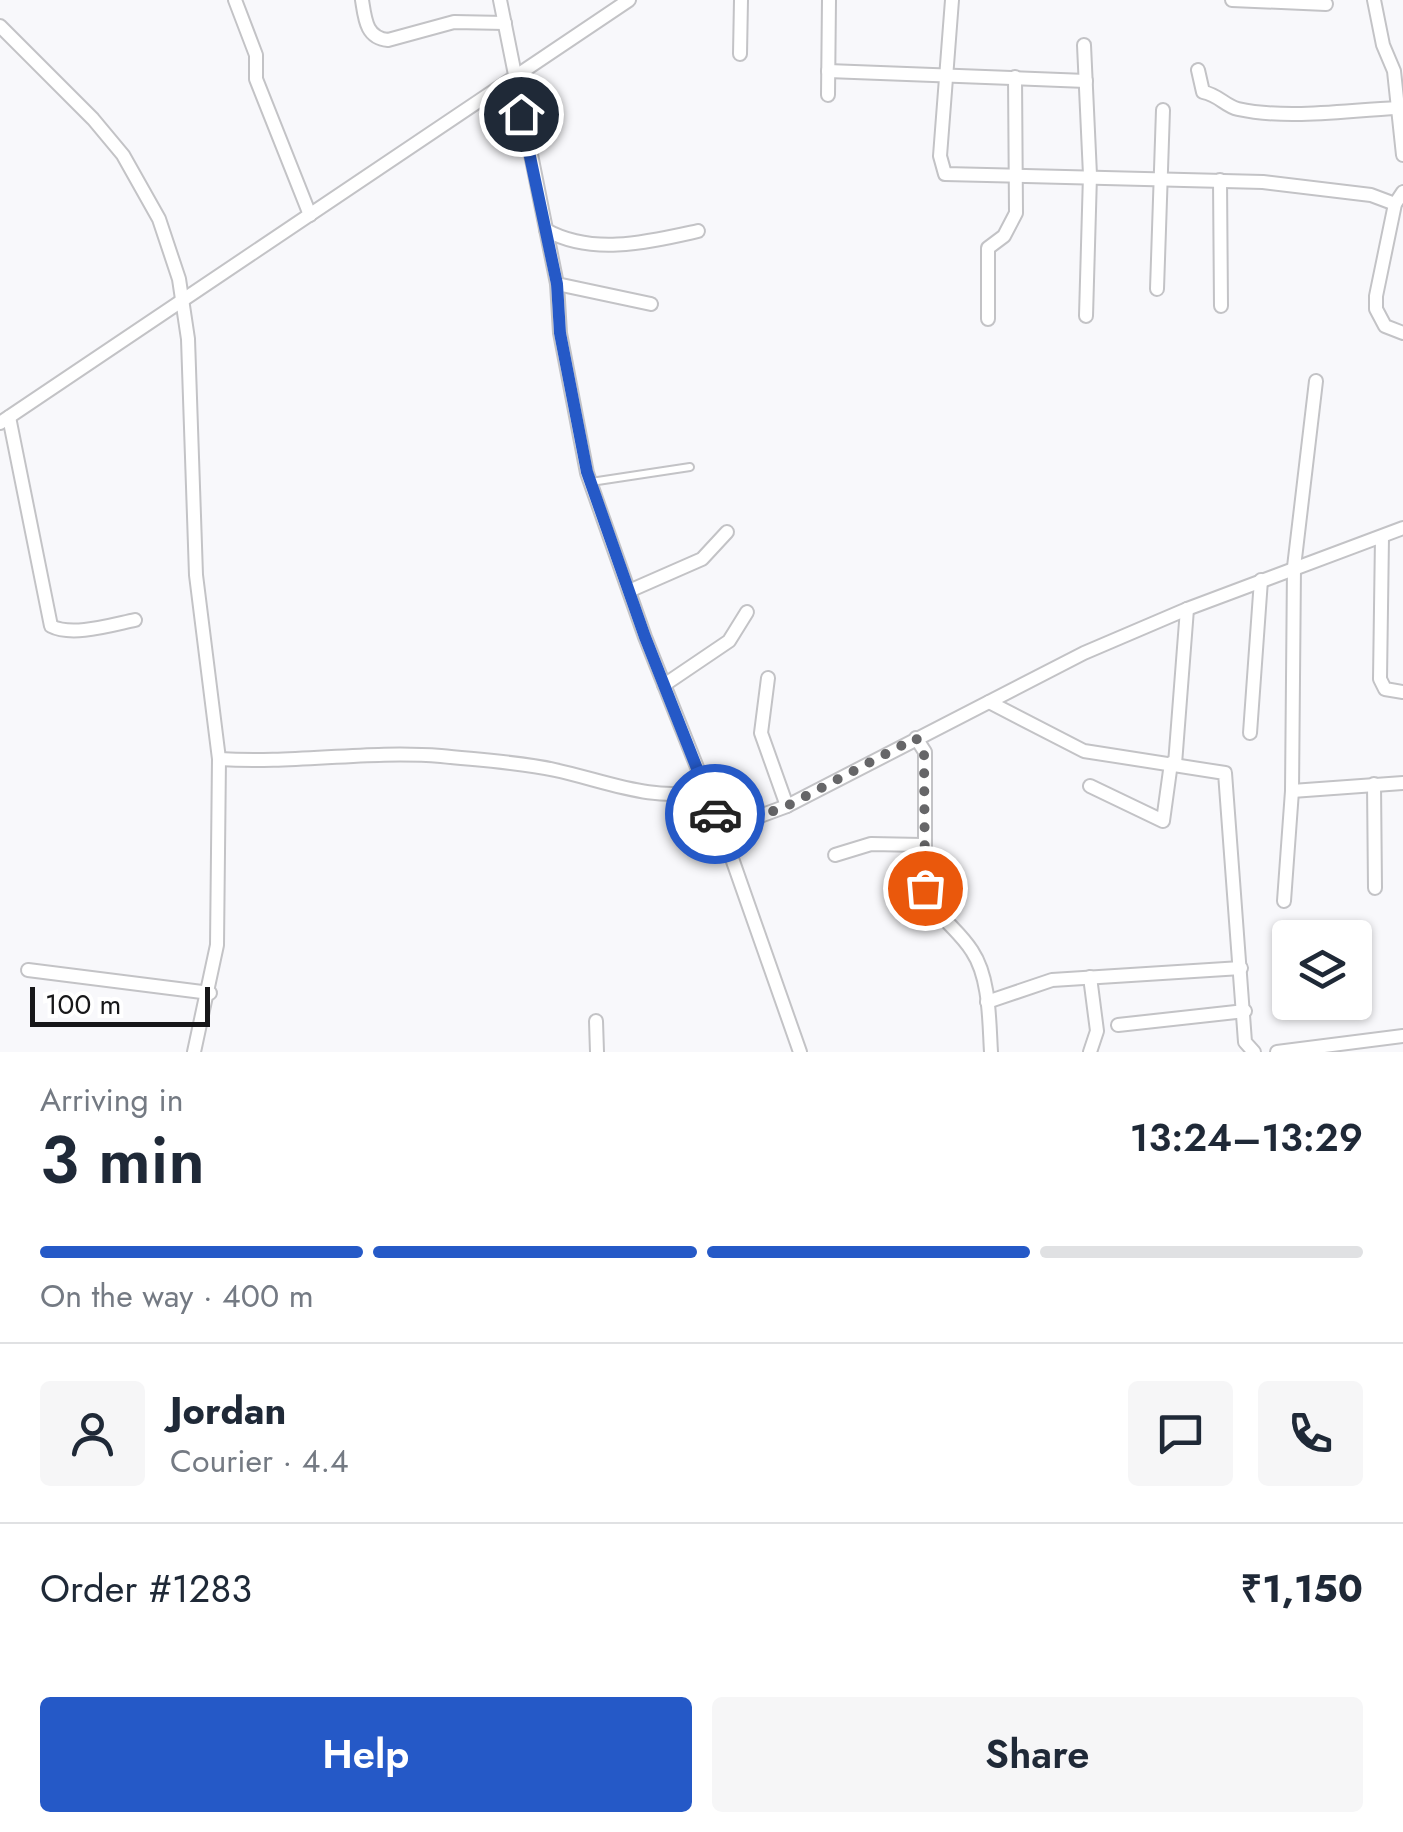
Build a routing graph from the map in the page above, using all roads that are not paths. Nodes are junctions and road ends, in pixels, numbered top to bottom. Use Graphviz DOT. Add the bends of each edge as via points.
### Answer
graph roads {
  1 [pos="234,0"];
  2 [pos="362,0"];
  3 [pos="500,0"];
  4 [pos="629,0"];
  5 [pos="741,0"];
  6 [pos="828,0"];
  7 [pos="952,0"];
  8 [pos="1232,0"];
  9 [pos="1374,0"];
  10 [pos="1278,1"];
  11 [pos="1326,4"];
  12 [pos="505,23"];
  13 [pos="0,26"];
  14 [pos="1084,45"];
  15 [pos="740,54"];
  16 [pos="1198,70"];
  17 [pos="828,72"];
  18 [pos="513,75"];
  19 [pos="946,76"];
  20 [pos="1015,78"];
  21 [pos="1086,81"];
  22 [pos="828,96"];
  23 [pos="1398,108"];
  24 [pos="1162,110"];
  25 [pos="1403,155"];
  26 [pos="1016,175"];
  27 [pos="1090,175"];
  28 [pos="1160,178"];
  29 [pos="1220,180"];
  30 [pos="1399,198"];
  31 [pos="310,215"];
  32 [pos="546,230"];
  33 [pos="698,231"];
  34 [pos="1386,255"];
  35 [pos="1403,258"];
  36 [pos="557,284"];
  37 [pos="1157,289"];
  38 [pos="183,299"];
  39 [pos="651,304"];
  40 [pos="1221,306"];
  41 [pos="1086,316"];
  42 [pos="988,319"];
  43 [pos="1403,332"];
  44 [pos="1316,381"];
  45 [pos="4,420"];
  46 [pos="690,467"];
  47 [pos="590,482"];
  48 [pos="1403,528"];
  49 [pos="727,532"];
  50 [pos="1382,537"];
  51 [pos="1294,567"];
  52 [pos="1260,580"];
  53 [pos="629,592"];
  54 [pos="1187,609"];
  55 [pos="747,612"];
  56 [pos="135,620"];
  57 [pos="768,678"];
  58 [pos="664,686"];
  59 [pos="1403,692"];
  60 [pos="989,702"];
  61 [pos="1250,734"];
  62 [pos="916,738"];
  63 [pos="219,760"];
  64 [pos="1173,764"];
  65 [pos="1403,783"];
  66 [pos="1374,784"];
  67 [pos="1090,786"];
  68 [pos="706,790"];
  69 [pos="1292,791"];
  70 [pos="787,806"];
  71 [pos="722,830"];
  72 [pos="922,845"];
  73 [pos="834,855"];
  74 [pos="1375,888"];
  75 [pos="1284,901"];
  76 [pos="1241,968"];
  77 [pos="28,970"];
  78 [pos="1090,976"];
  79 [pos="210,994"];
  80 [pos="987,1002"];
  81 [pos="1244,1011"];
  82 [pos="596,1021"];
  83 [pos="1118,1025"];
  84 [pos="1403,1036"];
  85 [pos="1318,1049"];
  86 [pos="1251,1051"];
  87 [pos="194,1052"];
  88 [pos="597,1052"];
  89 [pos="800,1052"];
  90 [pos="992,1052"];
  91 [pos="1090,1052"];
  92 [pos="1277,1052"];
  1 -- 31 [label="street" via="256,55 254,74"];
  2 -- 12 [label="street" via="377,39 454,22"];
  3 -- 12 [label="street"];
  4 -- 18 [label="street"];
  5 -- 15 [label="street"];
  6 -- 17 [label="street"];
  7 -- 19 [label="street"];
  8 -- 10 [label="street"];
  9 -- 23 [label="street"];
  10 -- 11 [label="street"];
  12 -- 18 [label="street"];
  13 -- 38 [label="street" via="94,119 136,174 159,219"];
  14 -- 21 [label="street"];
  16 -- 23 [label="street" via="1203,92 1242,110"];
  17 -- 19 [label="street"];
  17 -- 22 [label="street"];
  18 -- 31 [label="street"];
  18 -- 32 [label="street"];
  19 -- 20 [label="street"];
  19 -- 26 [label="street" via="940,156 945,174"];
  20 -- 21 [label="street"];
  20 -- 26 [label="street"];
  21 -- 27 [label="street"];
  23 -- 25 [label="street"];
  24 -- 28 [label="street"];
  26 -- 27 [label="street"];
  26 -- 42 [label="street" via="1014,222 988,248"];
  27 -- 28 [label="street"];
  27 -- 41 [label="street"];
  28 -- 29 [label="street"];
  28 -- 37 [label="street"];
  29 -- 30 [label="street"];
  29 -- 40 [label="street"];
  30 -- 34 [label="street"];
  31 -- 38 [label="street"];
  32 -- 33 [label="street" via="593,246"];
  32 -- 36 [label="street"];
  34 -- 35 [label="street"];
  34 -- 43 [label="street" via="1376,308 1385,326"];
  36 -- 39 [label="street"];
  36 -- 47 [label="street" via="560,333"];
  38 -- 45 [label="street"];
  38 -- 63 [label="street" via="195,564"];
  44 -- 51 [label="street"];
  45 -- 56 [label="street" via="51,626"];
  46 -- 47 [label="lane"];
  47 -- 53 [label="street"];
  48 -- 50 [label="street"];
  49 -- 53 [label="street" via="702,559"];
  50 -- 51 [label="street"];
  50 -- 59 [label="street" via="1380,679 1385,689"];
  51 -- 52 [label="street"];
  51 -- 69 [label="street"];
  52 -- 54 [label="street"];
  52 -- 61 [label="street"];
  53 -- 58 [label="street"];
  54 -- 60 [label="street"];
  54 -- 64 [label="street"];
  55 -- 58 [label="street" via="729,641"];
  57 -- 70 [label="street" via="760,725"];
  58 -- 68 [label="street"];
  60 -- 62 [label="street"];
  60 -- 64 [label="street" via="1084,751"];
  62 -- 70 [label="street"];
  62 -- 72 [label="street" via="924,752"];
  63 -- 68 [label="street" via="439,756 552,769 656,794"];
  63 -- 79 [label="street" via="218,945"];
  64 -- 67 [label="street" via="1163,820"];
  64 -- 76 [label="street" via="1218,770 1228,779"];
  65 -- 66 [label="street"];
  66 -- 69 [label="street"];
  66 -- 74 [label="street"];
  68 -- 71 [label="street"];
  69 -- 75 [label="street"];
  70 -- 71 [label="street"];
  71 -- 89 [label="street"];
  72 -- 73 [label="street" via="872,844"];
  72 -- 80 [label="street" via="931,904 971,948"];
  76 -- 78 [label="street"];
  76 -- 81 [label="street"];
  77 -- 79 [label="street"];
  78 -- 80 [label="street" via="1032,984"];
  78 -- 91 [label="street" via="1097,1031"];
  79 -- 87 [label="street"];
  80 -- 90 [label="street"];
  81 -- 83 [label="street"];
  81 -- 86 [label="street"];
  82 -- 88 [label="street"];
  84 -- 85 [label="street"];
  85 -- 92 [label="street"];
}
